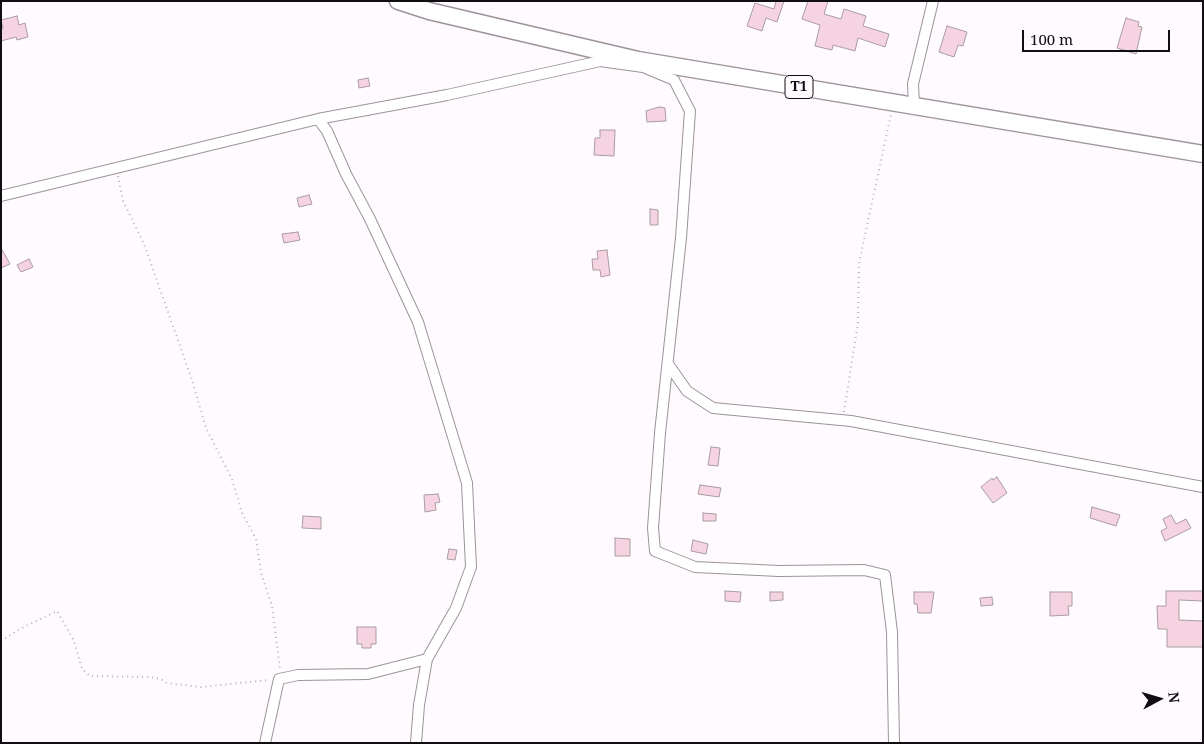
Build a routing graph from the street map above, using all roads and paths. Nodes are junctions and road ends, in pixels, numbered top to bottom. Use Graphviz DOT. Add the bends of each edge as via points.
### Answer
graph roads {
  1 [pos="398,1"];
  2 [pos="933,1"];
  3 [pos="623,56"];
  4 [pos="600,61"];
  5 [pos="890,102"];
  6 [pos="914,106"];
  7 [pos="318,118"];
  8 [pos="1203,154"];
  9 [pos="116,169"];
  10 [pos="1,196"];
  11 [pos="668,364"];
  12 [pos="846,421"];
  13 [pos="1203,487"];
  14 [pos="1,641"];
  15 [pos="427,659"];
  16 [pos="279,679"];
  17 [pos="265,743"];
  18 [pos="416,743"];
  19 [pos="894,743"];
  1 -- 3 [label="highway, T1"];
  2 -- 6 [label="street" via="913,84"];
  3 -- 4 [label="street"];
  3 -- 5 [label="highway, T1"];
  4 -- 7 [label="street" via="447,95"];
  4 -- 11 [label="street" via="643,67 674,80 690,111"];
  5 -- 6 [label="highway, T1"];
  5 -- 12 [label="path" via="892,108 887,136 872,191 859,263 858,323 843,406"];
  6 -- 8 [label="highway, T1"];
  7 -- 9 [label="street"];
  7 -- 15 [label="street" via="418,322 466,483 471,567 456,608"];
  9 -- 10 [label="street"];
  9 -- 16 [label="path" via="123,201 144,244 206,428 232,479 242,513 256,539 261,573 272,606"];
  11 -- 12 [label="street" via="687,391 713,408"];
  11 -- 19 [label="street" via="655,499 654,551 695,567 779,571 864,570 885,575 892,632"];
  12 -- 13 [label="street"];
  14 -- 16 [label="path" via="57,611 74,641 82,669 90,676 150,677 167,683 208,687"];
  15 -- 16 [label="street" via="368,674 298,675"];
  15 -- 18 [label="street"];
  16 -- 17 [label="street"];
}
